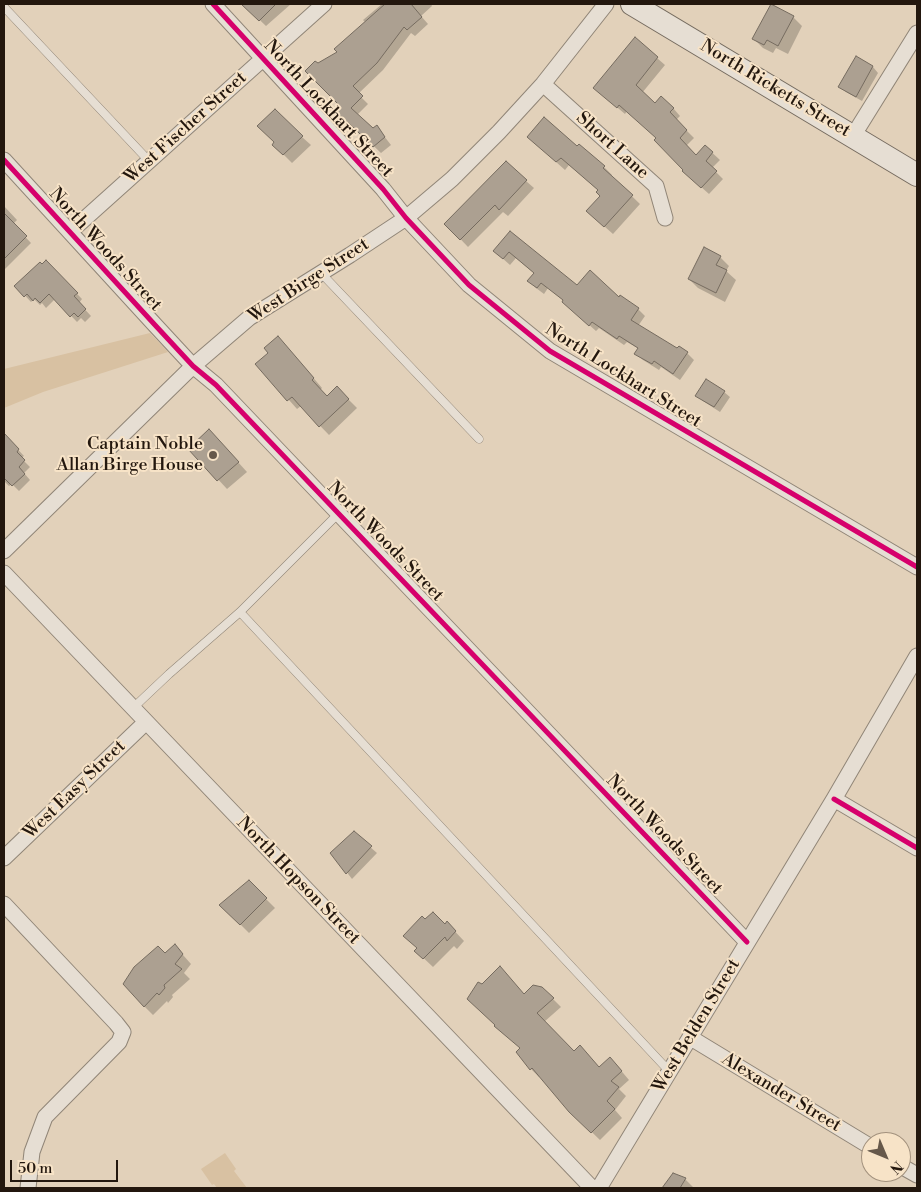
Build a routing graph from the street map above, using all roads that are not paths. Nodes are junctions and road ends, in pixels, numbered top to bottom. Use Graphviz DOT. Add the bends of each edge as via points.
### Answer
graph roads {
  1 [pos="212,4"];
  2 [pos="324,4"];
  3 [pos="606,4"];
  4 [pos="632,4"];
  5 [pos="4,7"];
  6 [pos="917,33"];
  7 [pos="263,59"];
  8 [pos="543,84"];
  9 [pos="853,136"];
  10 [pos="4,160"];
  11 [pos="149,161"];
  12 [pos="917,175"];
  13 [pos="406,218"];
  14 [pos="666,218"];
  15 [pos="70,232"];
  16 [pos="321,273"];
  17 [pos="193,366"];
  18 [pos="479,439"];
  19 [pos="339,513"];
  20 [pos="4,551"];
  21 [pos="917,567"];
  22 [pos="4,573"];
  23 [pos="240,612"];
  24 [pos="917,656"];
  25 [pos="133,708"];
  26 [pos="146,722"];
  27 [pos="834,799"];
  28 [pos="917,848"];
  29 [pos="4,858"];
  30 [pos="4,904"];
  31 [pos="747,942"];
  32 [pos="691,1038"];
  33 [pos="670,1072"];
  34 [pos="861,1141"];
  35 [pos="28,1188"];
  36 [pos="592,1188"];
  37 [pos="599,1188"];
  1 -- 7 [label="street, North Lockhart Street"];
  2 -- 7 [label="street, West Fischer Street"];
  3 -- 8 [label="street, West Birge Street"];
  4 -- 9 [label="street, North Ricketts Street"];
  5 -- 11 [label="lane"];
  6 -- 9 [label="street"];
  7 -- 11 [label="street, West Fischer Street"];
  7 -- 13 [label="street, North Lockhart Street"];
  8 -- 13 [label="street, West Birge Street" via="452,179"];
  8 -- 14 [label="street, Short Lane" via="656,186"];
  9 -- 12 [label="street, North Ricketts Street"];
  10 -- 15 [label="street, North Woods Street"];
  11 -- 15 [label="street, West Fischer Street"];
  13 -- 16 [label="street, West Birge Street"];
  13 -- 21 [label="street, North Lockhart Street" via="468,285 550,351"];
  15 -- 17 [label="street, North Woods Street"];
  16 -- 17 [label="street, West Birge Street" via="249,318"];
  16 -- 18 [label="lane"];
  17 -- 19 [label="street, North Woods Street" via="216,384"];
  17 -- 20 [label="street, West Birge Street"];
  19 -- 23 [label="lane"];
  19 -- 31 [label="street, North Woods Street"];
  22 -- 25 [label="street, North Hopson Street"];
  23 -- 25 [label="lane"];
  23 -- 33 [label="lane"];
  24 -- 27 [label="street, West Belden Street"];
  25 -- 26 [label="street, North Hopson Street"];
  26 -- 29 [label="street, West Easy Street"];
  26 -- 36 [label="street, North Hopson Street"];
  27 -- 28 [label="street"];
  27 -- 31 [label="street, West Belden Street"];
  30 -- 35 [label="street" via="123,1032 119,1042 44,1117 32,1152"];
  31 -- 32 [label="street, West Belden Street"];
  32 -- 33 [label="street, West Belden Street"];
  32 -- 34 [label="street, Alexander Street"];
  33 -- 37 [label="street, West Belden Street"];
}
